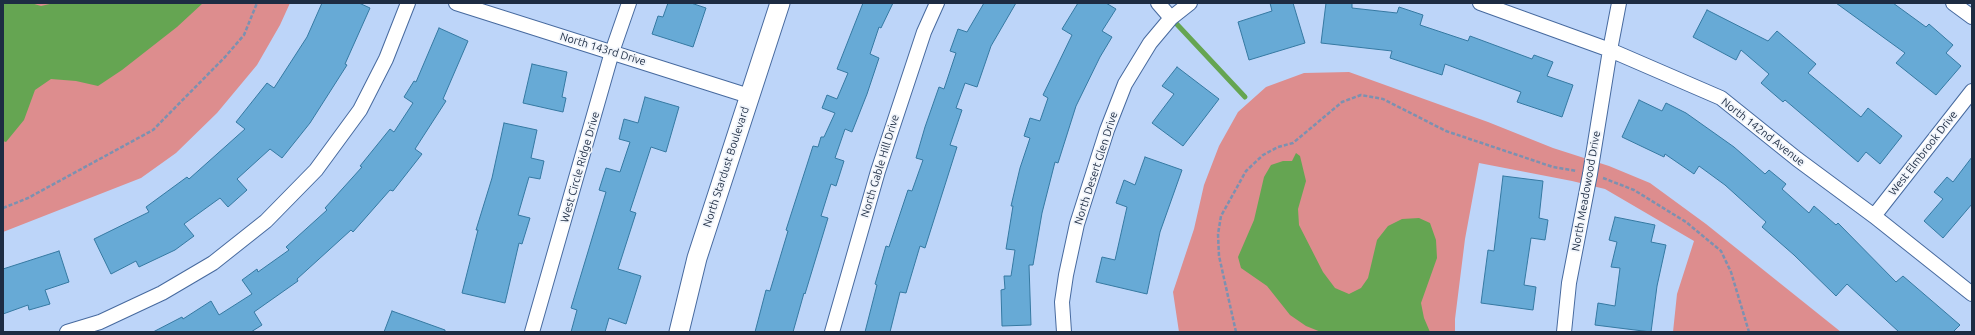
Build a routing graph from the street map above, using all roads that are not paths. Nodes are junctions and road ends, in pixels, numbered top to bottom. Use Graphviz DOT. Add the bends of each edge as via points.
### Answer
graph roads {
  1 [pos="408,3"];
  2 [pos="456,3"];
  3 [pos="629,3"];
  4 [pos="780,3"];
  5 [pos="937,3"];
  6 [pos="1158,3"];
  7 [pos="1190,3"];
  8 [pos="1480,3"];
  9 [pos="1619,3"];
  10 [pos="1953,3"];
  11 [pos="1972,17"];
  12 [pos="1171,18"];
  13 [pos="1610,50"];
  14 [pos="612,52"];
  15 [pos="1972,91"];
  16 [pos="749,96"];
  17 [pos="1874,216"];
  18 [pos="1972,294"];
  19 [pos="102,327"];
  20 [pos="67,332"];
  21 [pos="532,332"];
  22 [pos="679,332"];
  23 [pos="832,332"];
  24 [pos="1064,332"];
  25 [pos="1564,332"];
  1 -- 19 [label="street" via="386,59 360,110 316,170 272,216 213,263"];
  2 -- 14 [label="street, North 143rd Drive"];
  3 -- 14 [label="street, West Circle Ridge Drive"];
  4 -- 16 [label="street, North Stardust Boulevard"];
  5 -- 23 [label="street, North Gable Hill Drive" via="924,32 878,171"];
  6 -- 12 [label="street"];
  7 -- 12 [label="street"];
  8 -- 13 [label="street, North 142nd Avenue"];
  9 -- 13 [label="street, North Meadowood Drive"];
  10 -- 11 [label="street"];
  12 -- 24 [label="street, North Desert Glen Drive" via="1150,43 1125,84 1107,130 1077,224 1066,275 1062,302"];
  13 -- 17 [label="street, North 142nd Avenue" via="1722,98 1797,159"];
  13 -- 25 [label="street, North Meadowood Drive" via="1569,283"];
  14 -- 16 [label="street, North 143rd Drive"];
  14 -- 21 [label="street, West Circle Ridge Drive"];
  15 -- 17 [label="street, West Elmbrook Drive"];
  16 -- 22 [label="street, North Stardust Boulevard" via="697,258"];
  17 -- 18 [label="street, North 142nd Avenue"];
  19 -- 20 [label="street"];
}
